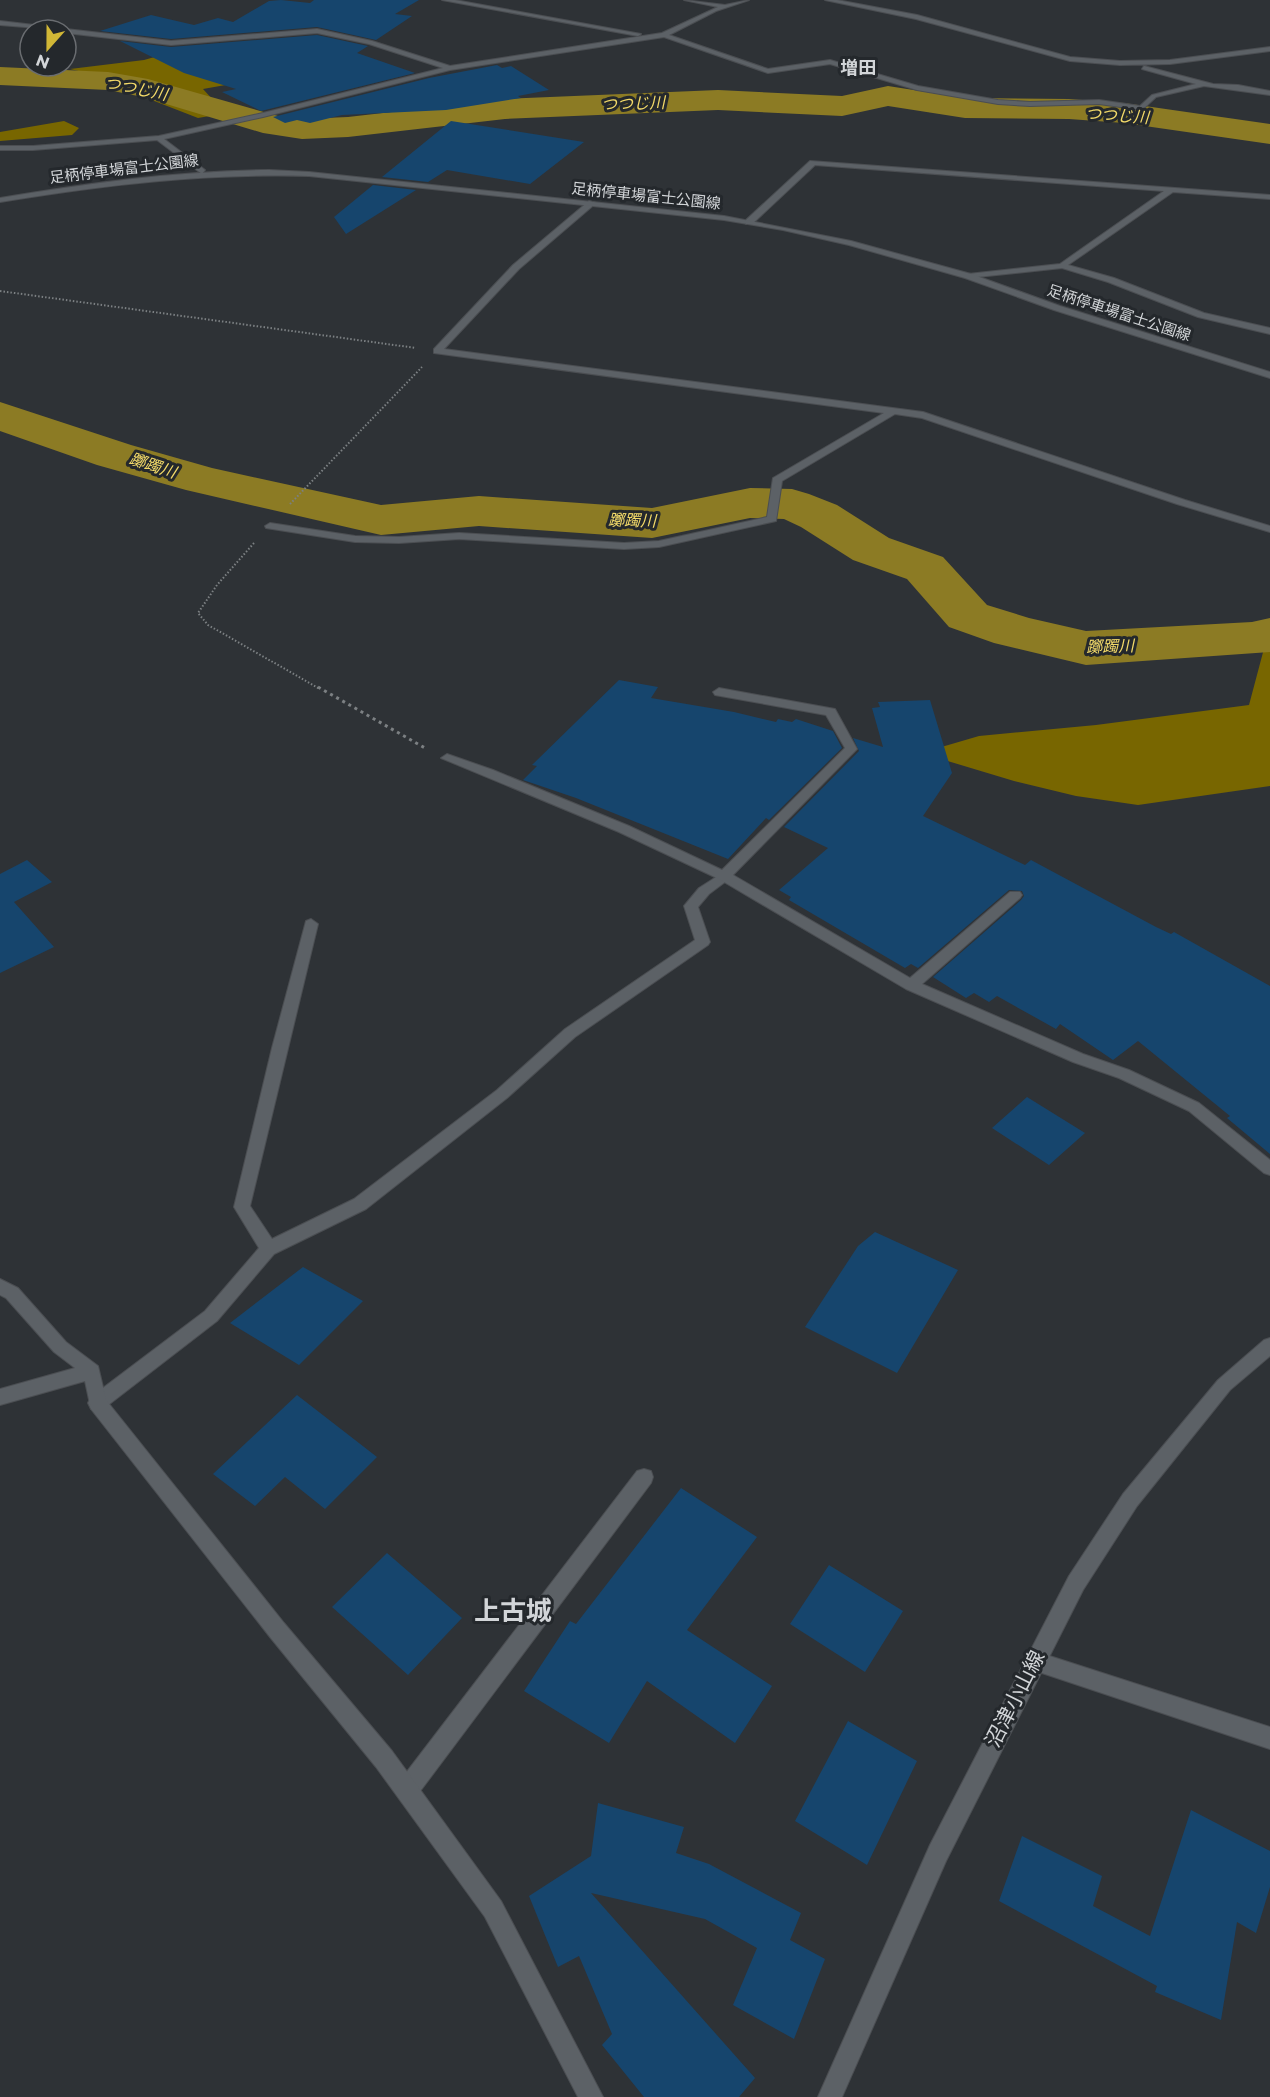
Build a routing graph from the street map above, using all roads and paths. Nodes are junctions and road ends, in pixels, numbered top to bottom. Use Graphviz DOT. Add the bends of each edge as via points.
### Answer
graph roads {
  1 [pos="452,0"];
  2 [pos="687,0"];
  3 [pos="746,0"];
  4 [pos="828,0"];
  5 [pos="724,6"];
  6 [pos="0,23"];
  7 [pos="18,25"];
  8 [pos="78,32"];
  9 [pos="664,35"];
  10 [pos="653,37"];
  11 [pos="1270,49"];
  12 [pos="1127,63"];
  13 [pos="450,68"];
  14 [pos="1203,84"];
  15 [pos="1270,93"];
  16 [pos="159,138"];
  17 [pos="0,148"];
  18 [pos="202,172"];
  19 [pos="1171,190"];
  20 [pos="1270,196"];
  21 [pos="0,200"];
  22 [pos="592,203"];
  23 [pos="749,222"];
  24 [pos="1062,266"];
  25 [pos="968,276"];
  26 [pos="0,291"];
  27 [pos="1270,331"];
  28 [pos="437,351"];
  29 [pos="1270,375"];
  30 [pos="893,411"];
  31 [pos="301,493"];
  32 [pos="270,526"];
  33 [pos="1270,529"];
  34 [pos="719,692"];
  35 [pos="447,758"];
  36 [pos="724,876"];
  37 [pos="1015,895"];
  38 [pos="311,924"];
  39 [pos="911,985"];
  40 [pos="1270,1169"];
  41 [pos="268,1249"];
  42 [pos="0,1286"];
  43 [pos="1270,1345"];
  44 [pos="92,1371"];
  45 [pos="0,1397"];
  46 [pos="96,1403"];
  47 [pos="644,1476"];
  48 [pos="1034,1662"];
  49 [pos="1270,1738"];
  50 [pos="407,1790"];
  51 [pos="591,2097"];
  52 [pos="830,2097"];
  1 -- 10 [label="street"];
  2 -- 5 [label="street"];
  3 -- 5 [label="street"];
  4 -- 12 [label="street" via="917,17 1070,59"];
  5 -- 9 [label="street"];
  6 -- 7 [label="street"];
  8 -- 13 [label="street" via="171,43 317,31 370,42"];
  9 -- 10 [label="street"];
  9 -- 14 [label="street" via="768,71 830,62 917,88 998,102 1099,102 1142,108 1154,96"];
  10 -- 13 [label="street"];
  11 -- 12 [label="street" via="1209,59"];
  12 -- 14 [label="street"];
  13 -- 16 [label="street"];
  14 -- 15 [label="street"];
  16 -- 17 [label="street"];
  16 -- 18 [label="street"];
  18 -- 21 [label="street, 足柄停車場富士公園線" via="136,178"];
  18 -- 22 [label="street, 足柄停車場富士公園線" via="309,174"];
  19 -- 20 [label="street"];
  19 -- 23 [label="street" via="813,163"];
  19 -- 24 [label="street"];
  22 -- 23 [label="street, 足柄停車場富士公園線"];
  22 -- 28 [label="street" via="516,267"];
  23 -- 25 [label="street, 足柄停車場富士公園線" via="851,243"];
  24 -- 25 [label="street"];
  24 -- 27 [label="street" via="1111,280 1201,315"];
  25 -- 29 [label="street, 足柄停車場富士公園線"];
  26 -- 28 [label="path"];
  28 -- 30 [label="street"];
  28 -- 31 [label="path"];
  30 -- 32 [label="street" via="777,480 772,519 659,544 624,546 459,536 355,540"];
  30 -- 33 [label="street" via="923,415"];
  32 -- 35 [label="path" via="215,586 198,613 208,625"];
  34 -- 36 [label="street" via="831,712 851,749"];
  35 -- 36 [label="street" via="624,829"];
  36 -- 39 [label="street"];
  36 -- 41 [label="street" via="691,906 703,942 570,1033 502,1094 360,1204"];
  37 -- 39 [label="street"];
  38 -- 41 [label="street" via="242,1208"];
  39 -- 40 [label="street" via="1194,1107"];
  41 -- 46 [label="street" via="211,1316"];
  42 -- 44 [label="street" via="12,1293 60,1347"];
  43 -- 48 [label="street, 沼津小山線" via="1224,1384 1130,1500 1076,1583"];
  44 -- 45 [label="street"];
  44 -- 46 [label="street"];
  46 -- 50 [label="street"];
  47 -- 50 [label="street"];
  48 -- 49 [label="street"];
  48 -- 52 [label="street, 沼津小山線" via="938,1853"];
  50 -- 51 [label="street" via="493,1909"];
}
